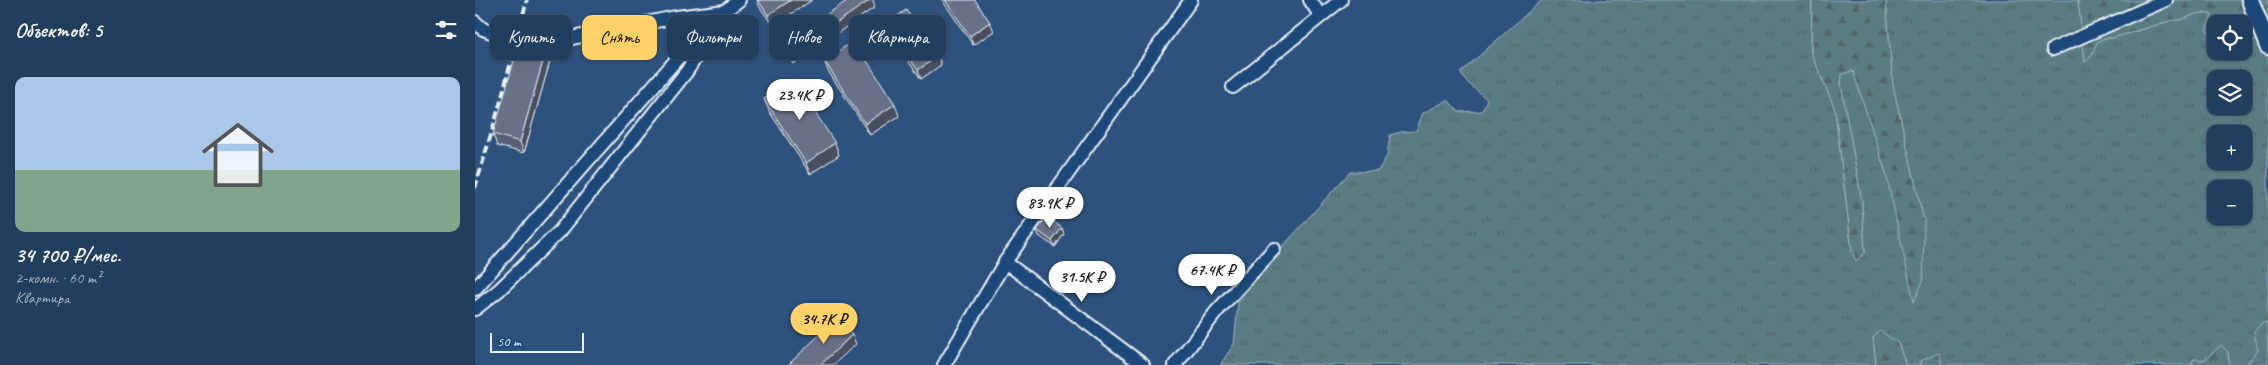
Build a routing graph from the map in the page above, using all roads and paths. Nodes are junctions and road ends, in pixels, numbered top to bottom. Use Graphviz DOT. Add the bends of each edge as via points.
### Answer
graph roads {
  1 [pos="739,0"];
  2 [pos="1191,0"];
  3 [pos="1310,0"];
  4 [pos="1341,0"];
  5 [pos="2166,0"];
  6 [pos="2250,0"];
  7 [pos="725,11"];
  8 [pos="1320,15"];
  9 [pos="475,22"];
  10 [pos="2268,46"];
  11 [pos="2053,49"];
  12 [pos="1233,87"];
  13 [pos="1274,249"];
  14 [pos="1005,262"];
  15 [pos="475,289"];
  16 [pos="475,309"];
  17 [pos="944,365"];
  18 [pos="1143,365"];
  19 [pos="1175,365"];
  1 -- 7 [label="street"];
  2 -- 14 [label="street"];
  3 -- 8 [label="street"];
  4 -- 8 [label="street"];
  5 -- 11 [label="street"];
  6 -- 10 [label="main road"];
  7 -- 9 [label="street" via="676,17 547,43 509,39 483,30"];
  7 -- 15 [label="street" via="707,25"];
  7 -- 16 [label="street" via="687,71 560,231"];
  8 -- 12 [label="street"];
  13 -- 19 [label="street" via="1217,311"];
  14 -- 17 [label="street"];
  14 -- 18 [label="street"];
}
